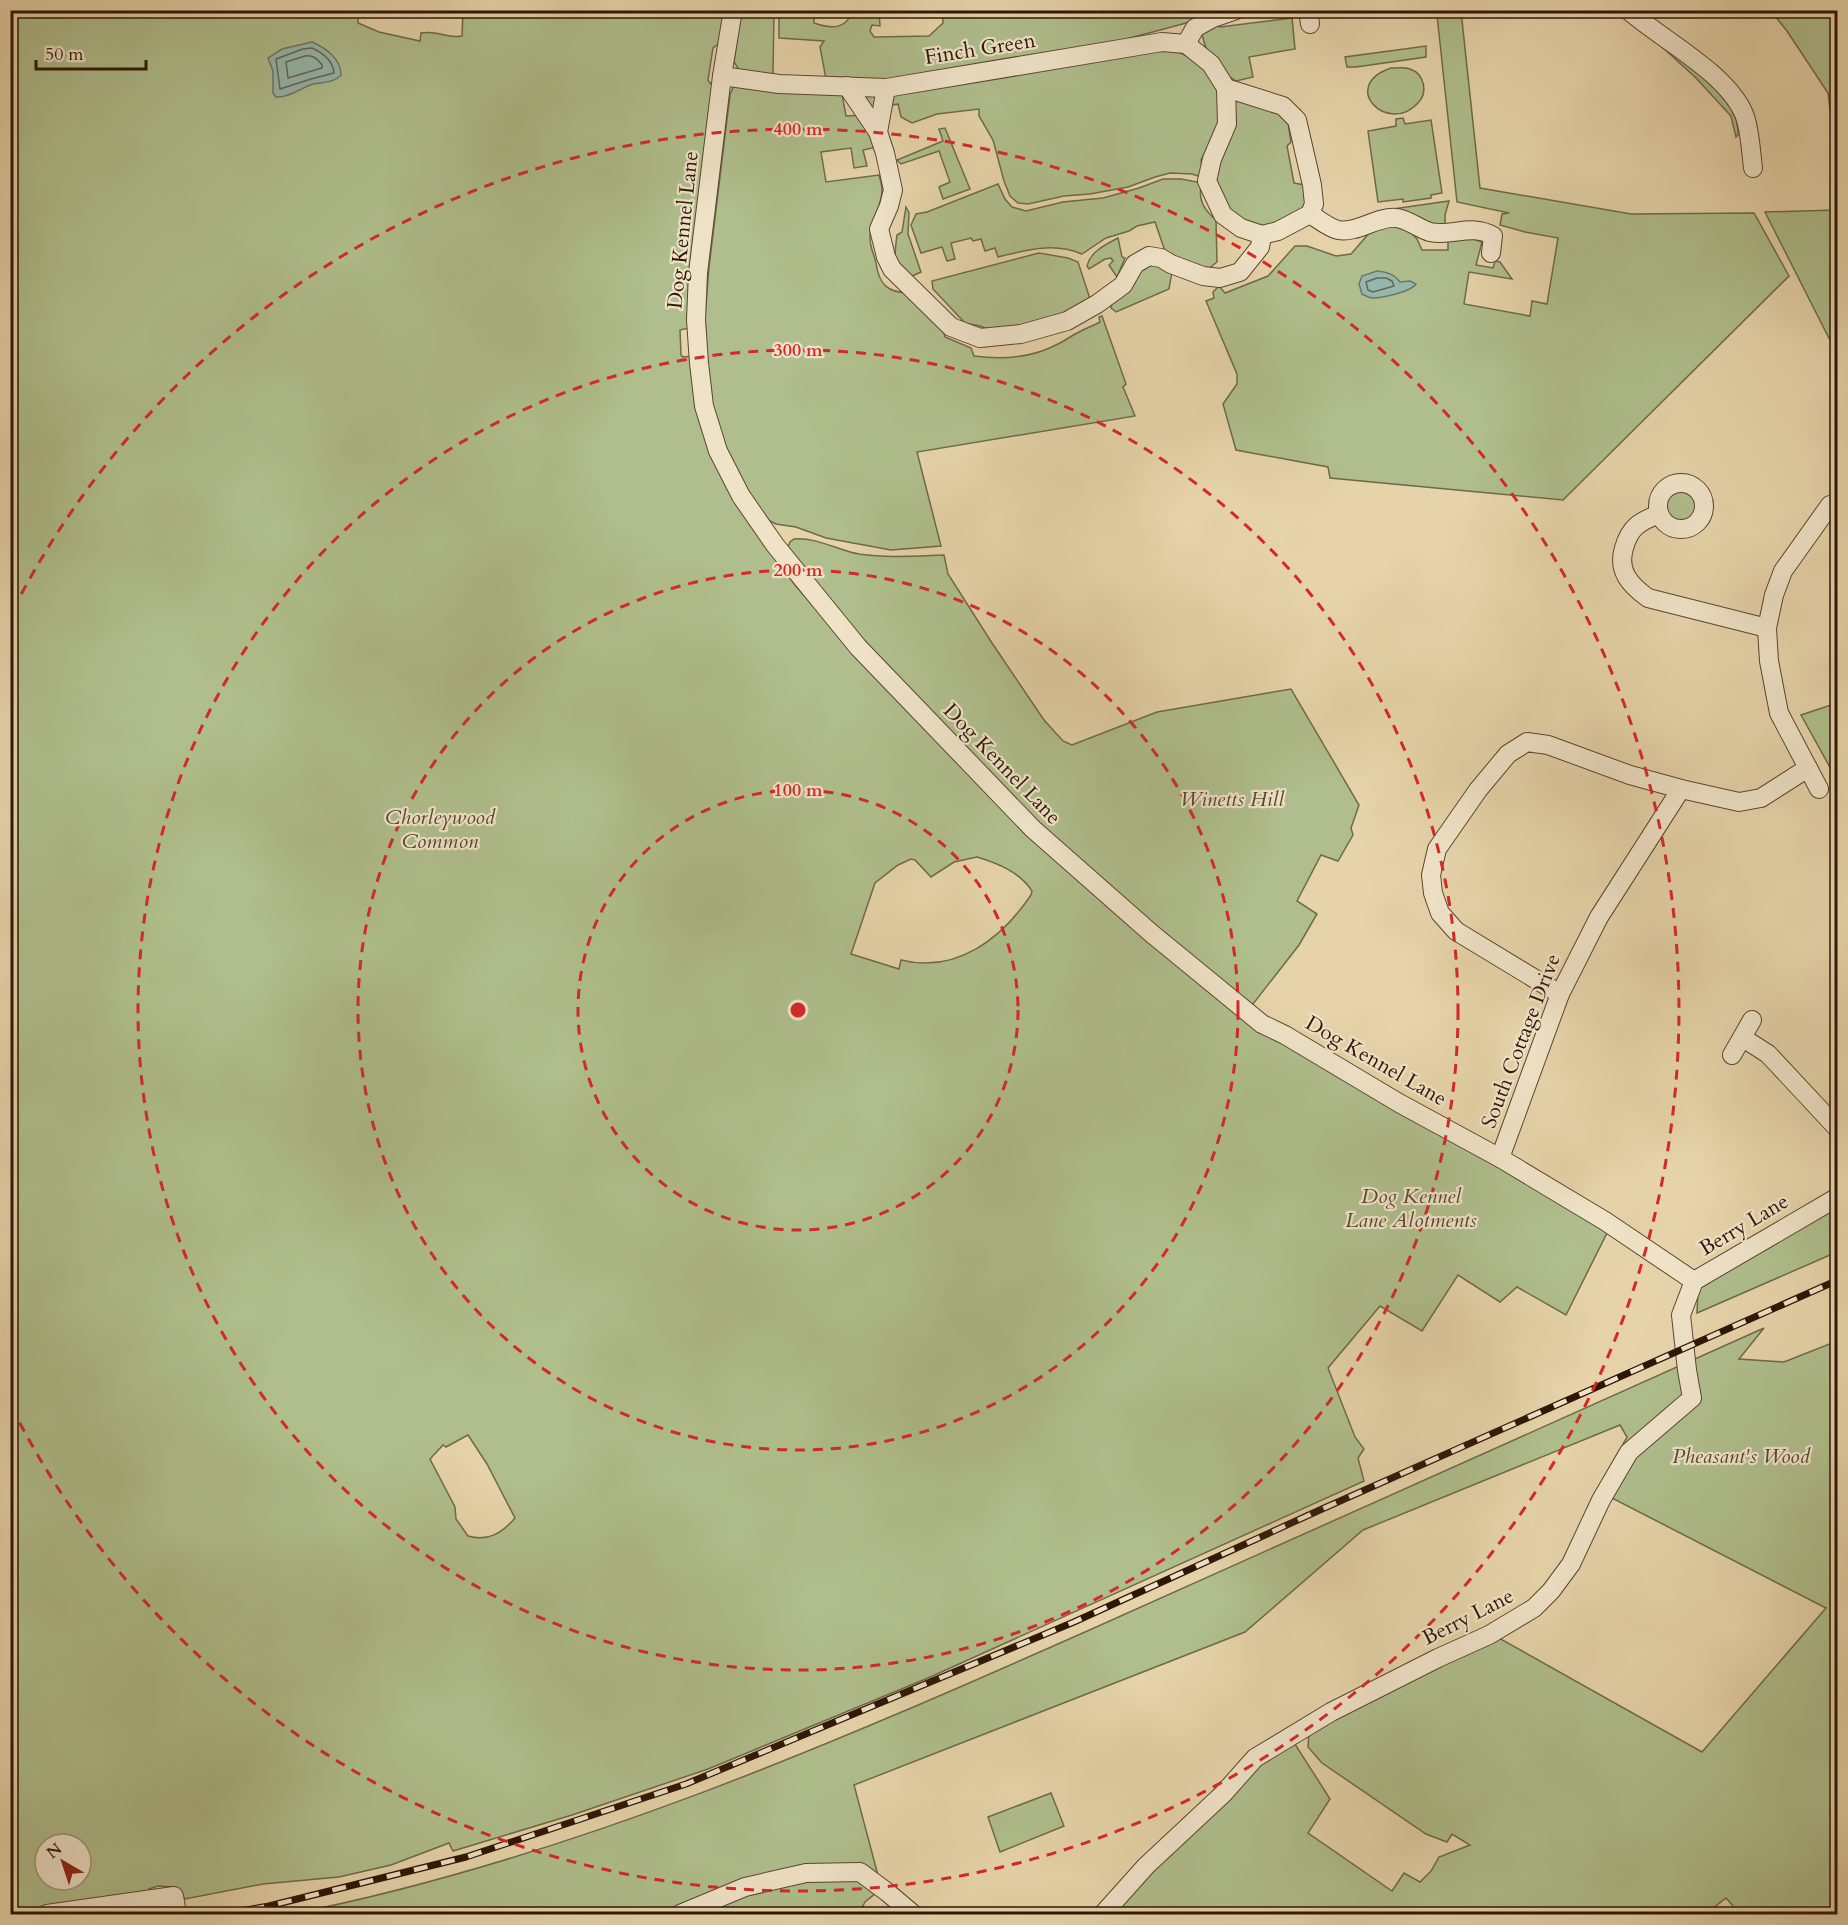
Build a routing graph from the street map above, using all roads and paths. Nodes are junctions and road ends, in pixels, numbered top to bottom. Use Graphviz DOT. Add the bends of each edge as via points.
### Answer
graph roads {
  1 [pos="733,10"];
  2 [pos="1236,10"];
  3 [pos="1628,10"];
  4 [pos="1186,45"];
  5 [pos="722,76"];
  6 [pos="847,86"];
  7 [pos="886,88"];
  8 [pos="1226,88"];
  9 [pos="879,132"];
  10 [pos="1753,168"];
  11 [pos="1310,214"];
  12 [pos="1262,236"];
  13 [pos="1491,253"];
  14 [pos="1830,505"];
  15 [pos="1659,514"];
  16 [pos="1767,628"];
  17 [pos="1808,768"];
  18 [pos="1681,789"];
  19 [pos="1819,789"];
  20 [pos="1560,994"];
  21 [pos="1752,1020"];
  22 [pos="1743,1038"];
  23 [pos="1732,1055"];
  24 [pos="1838,1129"];
  25 [pos="1500,1158"];
  26 [pos="1838,1197"];
  27 [pos="1694,1281"];
  28 [pos="47,1914"];
  29 [pos="177,1914"];
  30 [pos="680,1914"];
  31 [pos="913,1914"];
  32 [pos="1103,1914"];
  1 -- 5 [label="street, Dog Kennel Lane"];
  2 -- 4 [label="street" via="1195,28"];
  3 -- 10 [label="street" via="1711,72 1730,92 1744,114"];
  4 -- 7 [label="street, Finch Green" via="1162,42"];
  4 -- 8 [label="street" via="1211,64"];
  5 -- 6 [label="street, Finch Green" via="779,84"];
  5 -- 25 [label="street, Dog Kennel Lane" via="698,273 699,363 717,450 741,496 775,545 858,647 987,782 1033,829 1151,933 1262,1024"];
  6 -- 7 [label="street, Finch Green"];
  6 -- 9 [label="street"];
  7 -- 9 [label="street"];
  8 -- 11 [label="street" via="1283,106 1297,120 1312,184 1314,204"];
  8 -- 12 [label="street" via="1227,124 1207,181 1223,215"];
  9 -- 12 [label="street" via="893,190 889,206 893,228 886,257 892,269 951,327 980,338 1021,334 1067,321 1123,285 1135,264 1149,256 1203,276 1220,278 1240,272 1260,247"];
  11 -- 12 [label="street"];
  11 -- 13 [label="street" via="1338,230 1397,218 1431,232 1484,231 1493,237"];
  14 -- 16 [label="street" via="1784,571"];
  15 -- 16 [label="street" via="1629,532 1620,559 1635,589 1648,598"];
  16 -- 17 [label="street" via="1768,660 1779,713"];
  17 -- 18 [label="street" via="1761,798 1739,802"];
  17 -- 19 [label="street"];
  18 -- 20 [label="street, South Cottage Drive" via="1599,917"];
  18 -- 20 [label="street" via="1548,745 1527,742 1508,754 1437,849 1431,875 1440,913 1463,936"];
  20 -- 25 [label="street, South Cottage Drive"];
  21 -- 22 [label="street"];
  22 -- 23 [label="street"];
  22 -- 24 [label="street" via="1768,1054"];
  25 -- 27 [label="street, Dog Kennel Lane" via="1605,1221"];
  26 -- 27 [label="street, Berry Lane"];
  27 -- 32 [label="street, Berry Lane" via="1681,1315 1692,1398 1629,1452 1571,1564 1551,1591 1534,1608 1489,1635 1331,1712 1255,1758"];
  28 -- 29 [label="street" via="174,1896"];
  30 -- 31 [label="street" via="745,1887 806,1873 860,1872"];
}
